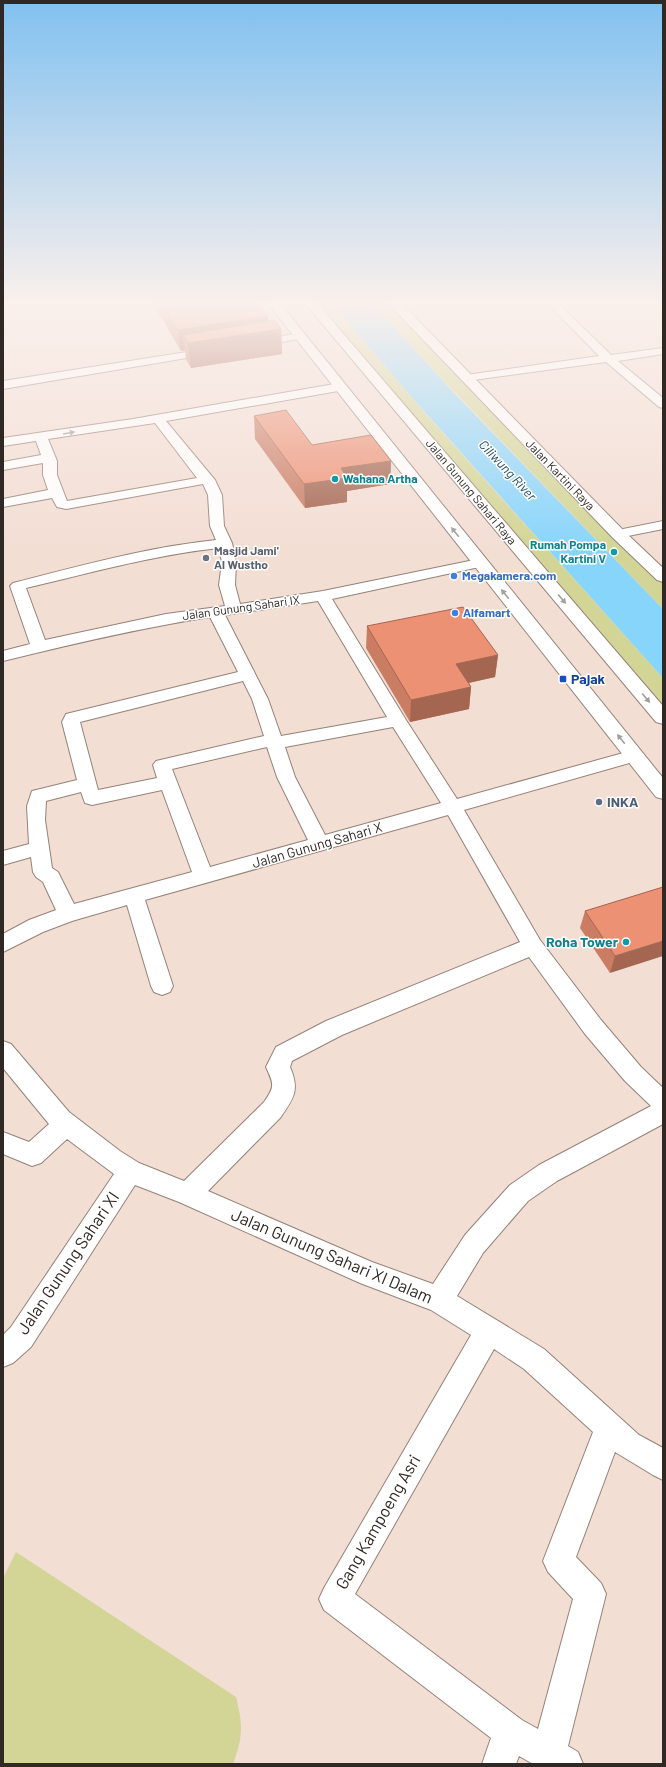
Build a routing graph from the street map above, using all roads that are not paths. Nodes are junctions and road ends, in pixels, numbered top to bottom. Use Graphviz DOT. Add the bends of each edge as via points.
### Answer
graph roads {
  1 [pos="338,384"];
  2 [pos="380,384"];
  3 [pos="472,384"];
  4 [pos="640,384"];
  5 [pos="340,387"];
  6 [pos="663,404"];
  7 [pos="158,419"];
  8 [pos="41,438"];
  9 [pos="3,442"];
  10 [pos="49,458"];
  11 [pos="3,466"];
  12 [pos="206,480"];
  13 [pos="56,493"];
  14 [pos="3,503"];
  15 [pos="663,525"];
  16 [pos="618,534"];
  17 [pos="225,543"];
  18 [pos="479,562"];
  19 [pos="663,578"];
  20 [pos="10,588"];
  21 [pos="324,596"];
  22 [pos="234,609"];
  23 [pos="215,612"];
  24 [pos="39,647"];
  25 [pos="3,656"];
  26 [pos="247,675"];
  27 [pos="663,718"];
  28 [pos="398,721"];
  29 [pos="273,742"];
  30 [pos="634,756"];
  31 [pos="168,782"];
  32 [pos="87,784"];
  33 [pos="663,792"];
  34 [pos="452,806"];
  35 [pos="320,844"];
  36 [pos="39,848"];
  37 [pos="4,856"];
  38 [pos="204,877"];
  39 [pos="134,896"];
  40 [pos="68,914"];
  41 [pos="3,944"];
  42 [pos="533,946"];
  43 [pos="162,986"];
  44 [pos="3,1051"];
  45 [pos="663,1101"];
  46 [pos="663,1112"];
  47 [pos="66,1124"];
  48 [pos="3,1143"];
  49 [pos="130,1171"];
  50 [pos="188,1194"];
  51 [pos="439,1300"];
  52 [pos="489,1330"];
  53 [pos="3,1353"];
  54 [pos="608,1428"];
  55 [pos="663,1464"];
  56 [pos="510,1732"];
  57 [pos="557,1759"];
  58 [pos="500,1764"];
  1 -- 5 [label="main road"];
  2 -- 27 [label="main road, Jalan Gunung Sahari Raya, one-way"];
  3 -- 16 [label="main road, Jalan Kartini Raya"];
  4 -- 6 [label="street"];
  5 -- 7 [label="street"];
  18 -- 5 [label="main road, one-way"];
  8 -- 7 [label="street, one-way"];
  7 -- 12 [label="street"];
  8 -- 9 [label="street"];
  8 -- 10 [label="street"];
  10 -- 11 [label="street"];
  10 -- 13 [label="street" via="50,475"];
  12 -- 13 [label="street" via="66,505 62,504"];
  12 -- 17 [label="street" via="210,483 214,495 217,526"];
  13 -- 14 [label="street"];
  15 -- 16 [label="street"];
  16 -- 19 [label="main road, Jalan Kartini Raya"];
  17 -- 20 [label="street" via="187,547 128,559"];
  17 -- 22 [label="street" via="229,562 227,585"];
  18 -- 21 [label="street, Jalan Gunung Sahari IX"];
  30 -- 18 [label="main road, one-way"];
  20 -- 24 [label="street"];
  21 -- 22 [label="street, Jalan Gunung Sahari IX"];
  21 -- 28 [label="street"];
  22 -- 23 [label="street, Jalan Gunung Sahari IX"];
  23 -- 24 [label="street, Jalan Gunung Sahari IX" via="166,619"];
  23 -- 26 [label="street"];
  24 -- 25 [label="street, Jalan Gunung Sahari IX"];
  26 -- 29 [label="street" via="260,699"];
  26 -- 32 [label="street" via="72,718"];
  28 -- 29 [label="street"];
  28 -- 34 [label="street"];
  29 -- 31 [label="street" via="162,765"];
  29 -- 35 [label="street" via="286,777"];
  30 -- 33 [label="main road"];
  30 -- 34 [label="street, Jalan Gunung Sahari X"];
  31 -- 32 [label="street" via="92,798"];
  31 -- 38 [label="street"];
  32 -- 36 [label="street" via="37,798"];
  34 -- 35 [label="street, Jalan Gunung Sahari X"];
  34 -- 42 [label="street"];
  35 -- 38 [label="street, Jalan Gunung Sahari X"];
  36 -- 37 [label="street"];
  36 -- 40 [label="street" via="43,872 51,877"];
  38 -- 39 [label="street, Jalan Gunung Sahari X"];
  39 -- 40 [label="street, Jalan Gunung Sahari X"];
  39 -- 43 [label="street"];
  40 -- 41 [label="street, Jalan Gunung Sahari X" via="36,926"];
  42 -- 45 [label="street" via="592,1027 633,1074"];
  42 -- 50 [label="street" via="334,1028 284,1054 278,1067 286,1082 281,1098"];
  44 -- 47 [label="street, Jalan Gunung Sahari XI Dalam"];
  46 -- 51 [label="street" via="548,1173 519,1193 474,1244"];
  47 -- 48 [label="street" via="32,1155"];
  47 -- 49 [label="street, Jalan Gunung Sahari XI Dalam"];
  49 -- 50 [label="street, Jalan Gunung Sahari XI Dalam"];
  49 -- 53 [label="street, Jalan Gunung Sahari XI" via="21,1337"];
  50 -- 51 [label="street, Jalan Gunung Sahari XI Dalam" via="369,1274"];
  51 -- 52 [label="street, Jalan Gunung Sahari XI Dalam"];
  52 -- 54 [label="street, Jalan Gunung Sahari XI Dalam" via="534,1359"];
  52 -- 56 [label="street, Gang Kampoeng Asri" via="335,1599"];
  54 -- 55 [label="street, Jalan Gunung Sahari XI Dalam" via="629,1445"];
  54 -- 57 [label="street" via="559,1561 590,1594"];
  56 -- 57 [label="street"];
  56 -- 58 [label="street"];
}
